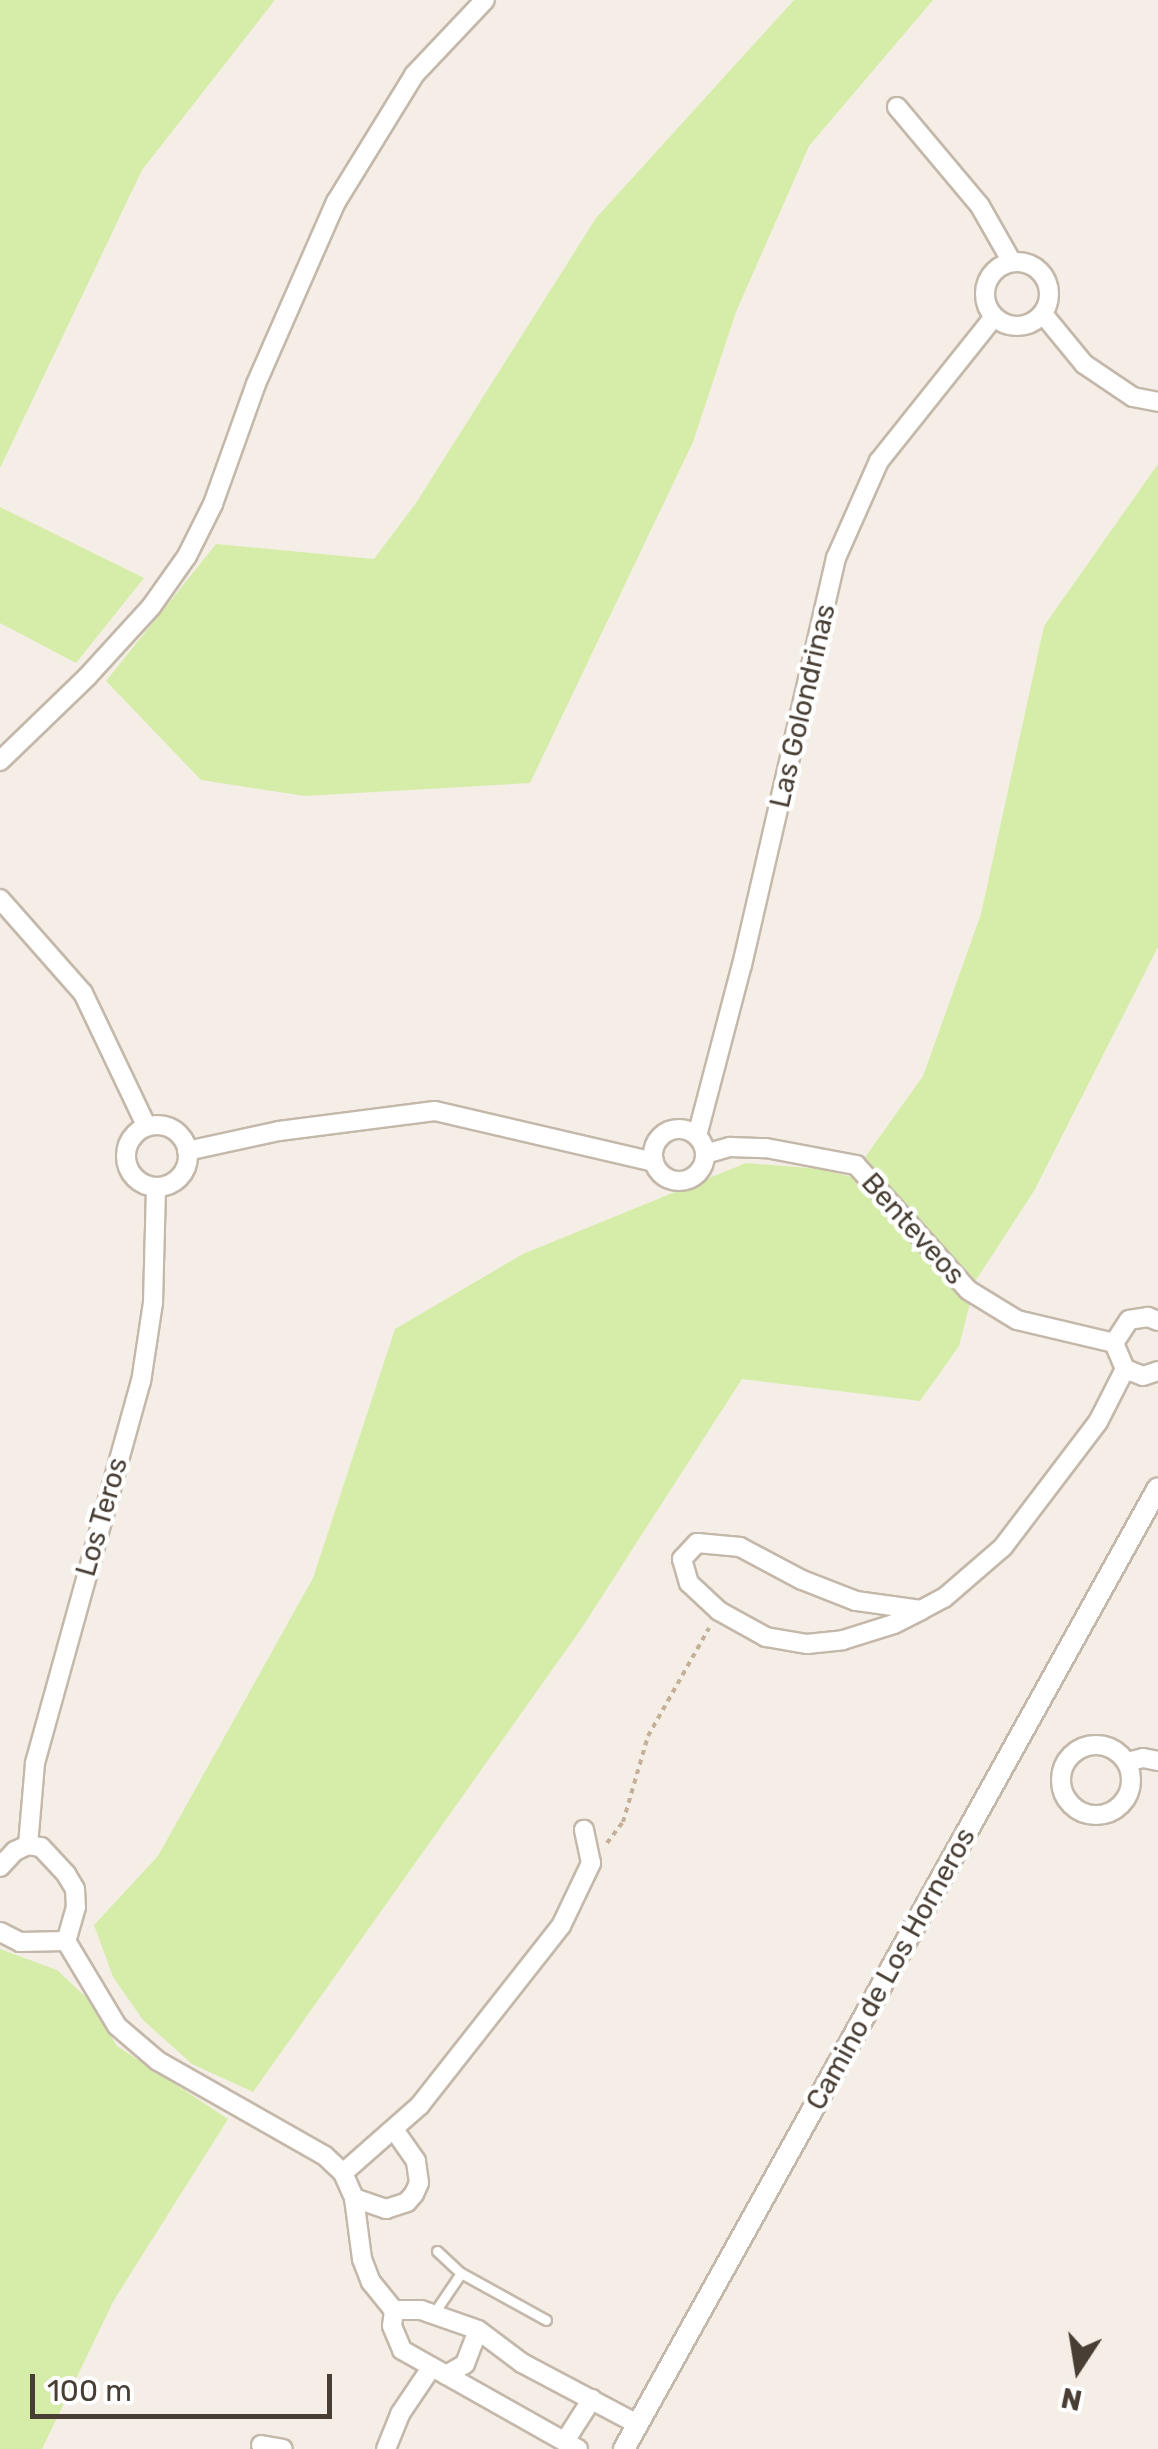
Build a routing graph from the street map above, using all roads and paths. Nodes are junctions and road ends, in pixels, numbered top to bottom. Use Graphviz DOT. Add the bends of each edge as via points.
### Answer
graph roads {
  1 [pos="484,0"];
  2 [pos="897,106"];
  3 [pos="1012,262"];
  4 [pos="1043,314"];
  5 [pos="994,318"];
  6 [pos="1158,402"];
  7 [pos="0,761"];
  8 [pos="0,899"];
  9 [pos="148,1127"];
  10 [pos="697,1136"];
  11 [pos="187,1152"];
  12 [pos="705,1154"];
  13 [pos="654,1162"];
  14 [pos="156,1187"];
  15 [pos="1158,1320"];
  16 [pos="1114,1343"];
  17 [pos="1124,1369"];
  18 [pos="1158,1371"];
  19 [pos="1158,1488"];
  20 [pos="921,1610"];
  21 [pos="720,1611"];
  22 [pos="1158,1761"];
  23 [pos="1127,1762"];
  24 [pos="584,1830"];
  25 [pos="28,1845"];
  26 [pos="591,1863"];
  27 [pos="0,1867"];
  28 [pos="0,1932"];
  29 [pos="66,1941"];
  30 [pos="395,2131"];
  31 [pos="344,2173"];
  32 [pos="354,2198"];
  33 [pos="437,2251"];
  34 [pos="461,2273"];
  35 [pos="394,2310"];
  36 [pos="434,2314"];
  37 [pos="546,2320"];
  38 [pos="478,2330"];
  39 [pos="438,2372"];
  40 [pos="592,2399"];
  41 [pos="639,2425"];
  42 [pos="261,2444"];
  43 [pos="572,2445"];
  44 [pos="283,2449"];
  45 [pos="386,2449"];
  46 [pos="624,2449"];
  1 -- 7 [label="street" via="414,76 336,202 187,556 151,607"];
  2 -- 3 [label="street" via="980,206"];
  3 -- 4 [label="street" via="1042,273 1050,294"];
  3 -- 5 [label="street" via="994,272 985,290"];
  4 -- 5 [label="street" via="1014,327"];
  4 -- 6 [label="street" via="1084,364 1133,397"];
  5 -- 10 [label="street, Las Golondrinas" via="879,461 836,558"];
  8 -- 9 [label="street" via="83,993"];
  9 -- 11 [label="street" via="168,1128"];
  9 -- 14 [label="street" via="132,1138 126,1156 138,1180"];
  10 -- 12 [label="street"];
  10 -- 13 [label="street" via="682,1129 666,1132 654,1146"];
  11 -- 13 [label="street, Benteveos" via="279,1131 434,1112"];
  11 -- 14 [label="street" via="180,1176"];
  12 -- 13 [label="street, Benteveos" via="688,1180 671,1180"];
  12 -- 16 [label="street, Benteveos" via="766,1148 856,1164 968,1290 1018,1320"];
  14 -- 25 [label="street, Los Teros" via="153,1304 142,1382 35,1763"];
  15 -- 16 [label="street" via="1129,1320"];
  16 -- 17 [label="street"];
  17 -- 18 [label="street" via="1142,1376"];
  17 -- 20 [label="street" via="1098,1422 1003,1548"];
  19 -- 41 [label="street, Camino de Los Horneros"];
  20 -- 21 [label="street" via="842,1640 807,1644 766,1637"];
  20 -- 21 [label="street" via="856,1601 740,1547 697,1543 682,1559 689,1582"];
  21 -- 26 [label="path" via="648,1736 623,1822"];
  22 -- 23 [label="street"];
  23 -- 23 [label="street" via="1110,1747 1086,1746 1067,1759 1063,1794 1078,1811 1112,1812 1132,1785"];
  24 -- 26 [label="street"];
  25 -- 27 [label="street"];
  25 -- 29 [label="street" via="50,1854 74,1889 74,1926"];
  26 -- 30 [label="street" via="562,1926"];
  28 -- 29 [label="street" via="20,1942"];
  29 -- 31 [label="street" via="117,2026 158,2062"];
  30 -- 31 [label="street"];
  30 -- 32 [label="street" via="416,2162 414,2194 386,2209"];
  31 -- 32 [label="street"];
  32 -- 35 [label="street" via="370,2282"];
  33 -- 34 [label="lane"];
  34 -- 36 [label="lane"];
  34 -- 37 [label="lane"];
  35 -- 36 [label="street"];
  35 -- 39 [label="street" via="392,2326 402,2350"];
  36 -- 38 [label="street"];
  38 -- 39 [label="street" via="465,2364"];
  38 -- 40 [label="street" via="522,2363"];
  39 -- 43 [label="street"];
  39 -- 45 [label="street" via="400,2414"];
  40 -- 41 [label="street"];
  40 -- 43 [label="street"];
  41 -- 46 [label="street, Camino de Los Horneros"];
  42 -- 44 [label="street"];
}
